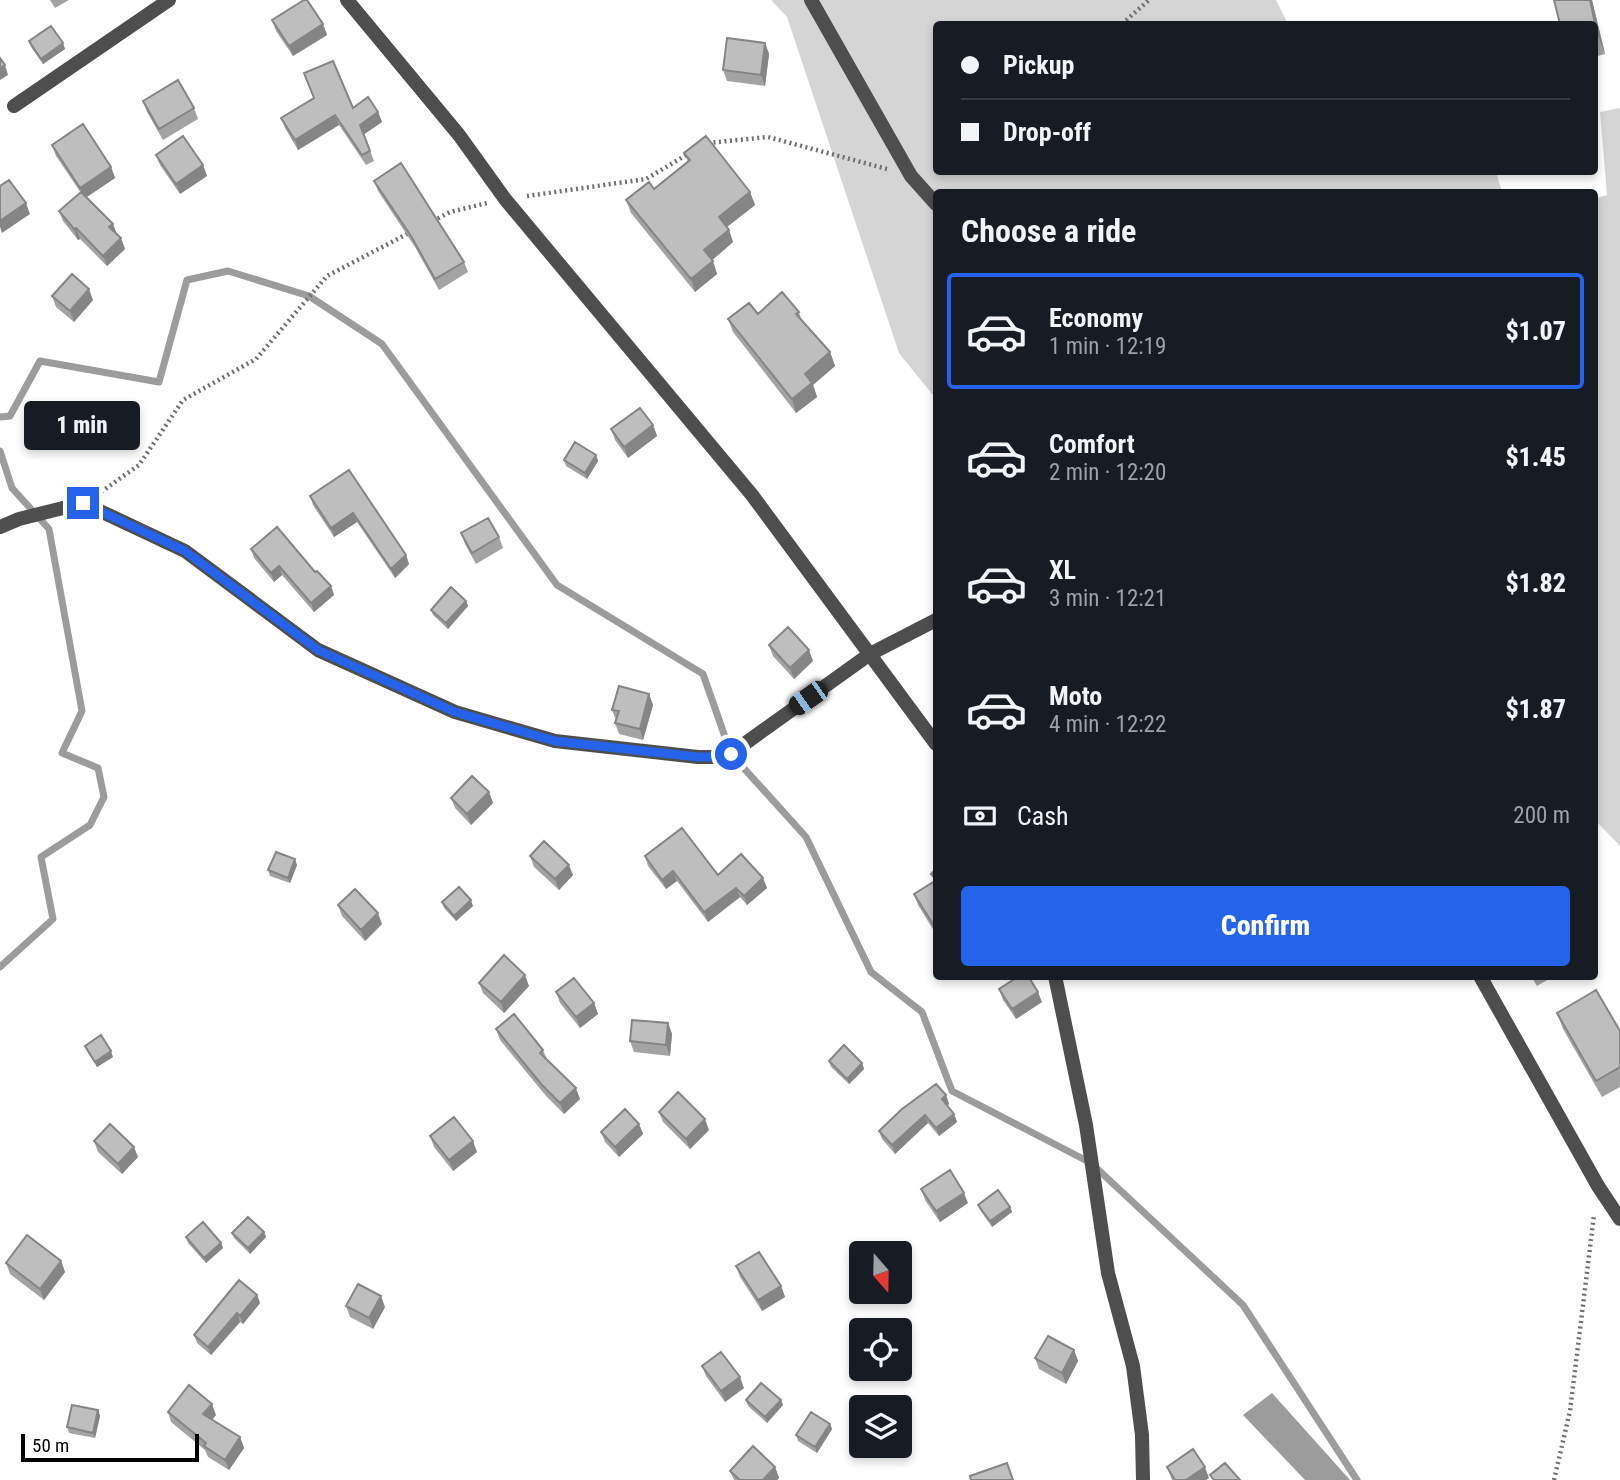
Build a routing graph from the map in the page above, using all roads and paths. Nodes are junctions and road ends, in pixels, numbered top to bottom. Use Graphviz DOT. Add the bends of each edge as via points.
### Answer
graph roads {
  1 [pos="169,0"];
  2 [pos="347,0"];
  3 [pos="811,0"];
  4 [pos="1149,0"];
  5 [pos="1125,21"];
  6 [pos="14,106"];
  7 [pos="705,144"];
  8 [pos="693,151"];
  9 [pos="911,176"];
  10 [pos="505,199"];
  11 [pos="933,201"];
  12 [pos="425,225"];
  13 [pos="413,231"];
  14 [pos="83,503"];
  15 [pos="0,527"];
  16 [pos="933,622"];
  17 [pos="870,654"];
  18 [pos="933,740"];
  19 [pos="1056,980"];
  20 [pos="1482,980"];
  21 [pos="1598,1186"];
  22 [pos="1620,1219"];
  23 [pos="1143,1480"];
  24 [pos="1554,1480"];
  1 -- 6 [label="street"];
  2 -- 10 [label="street" via="452,126"];
  3 -- 9 [label="street"];
  4 -- 5 [label="path"];
  7 -- 9 [label="path" via="768,136"];
  8 -- 10 [label="path" via="646,179"];
  9 -- 11 [label="street"];
  10 -- 12 [label="path" via="450,212"];
  10 -- 17 [label="street" via="752,495"];
  13 -- 14 [label="path" via="327,276 256,359 183,400 139,465"];
  14 -- 15 [label="street"];
  14 -- 17 [label="street" via="185,551 318,650 455,712 555,741 726,757"];
  16 -- 17 [label="street"];
  17 -- 18 [label="street"];
  19 -- 23 [label="street" via="1086,1125 1108,1273 1133,1366"];
  20 -- 21 [label="street"];
  21 -- 22 [label="street"];
  21 -- 24 [label="path" via="1570,1411"];
}
